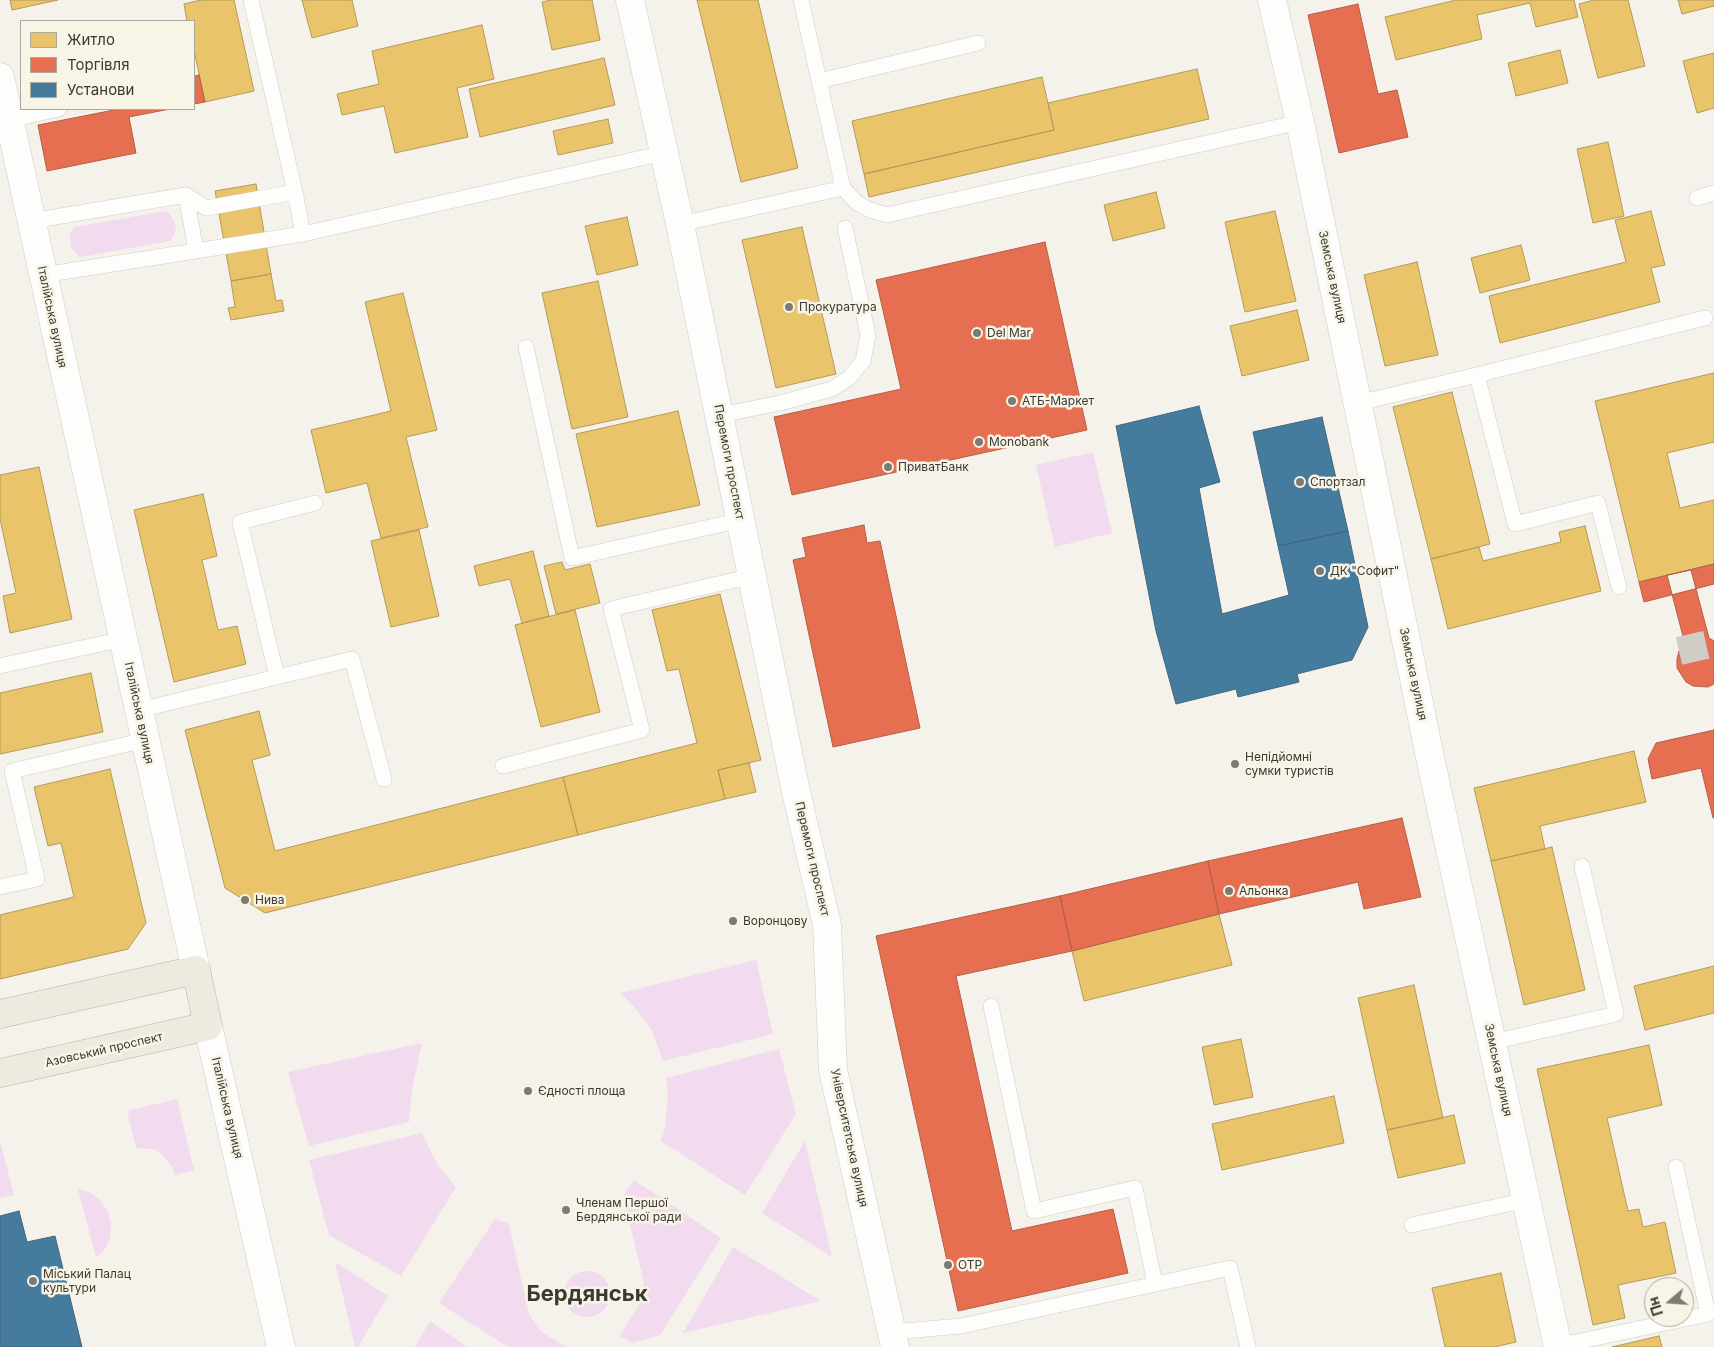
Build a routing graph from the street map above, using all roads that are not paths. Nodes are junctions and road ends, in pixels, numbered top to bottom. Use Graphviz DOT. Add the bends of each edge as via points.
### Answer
graph roads {
  1 [pos="251,0"];
  2 [pos="630,0"];
  3 [pos="802,0"];
  4 [pos="1272,0"];
  5 [pos="978,43"];
  6 [pos="0,77"];
  7 [pos="819,81"];
  8 [pos="54,110"];
  9 [pos="9,120"];
  10 [pos="1300,122"];
  11 [pos="664,153"];
  12 [pos="843,188"];
  13 [pos="295,192"];
  14 [pos="186,194"];
  15 [pos="1714,194"];
  16 [pos="1697,198"];
  17 [pos="31,221"];
  18 [pos="680,224"];
  19 [pos="845,228"];
  20 [pos="303,234"];
  21 [pos="196,251"];
  22 [pos="44,275"];
  23 [pos="1705,318"];
  24 [pos="526,347"];
  25 [pos="1477,375"];
  26 [pos="1358,403"];
  27 [pos="720,415"];
  28 [pos="315,503"];
  29 [pos="741,520"];
  30 [pos="752,576"];
  31 [pos="1619,587"];
  32 [pos="123,639"];
  33 [pos="0,666"];
  34 [pos="277,677"];
  35 [pos="139,710"];
  36 [pos="145,740"];
  37 [pos="503,766"];
  38 [pos="384,779"];
  39 [pos="1582,866"];
  40 [pos="0,887"];
  41 [pos="827,925"];
  42 [pos="196,970"];
  43 [pos="990,1006"];
  44 [pos="0,1014"];
  45 [pos="208,1026"];
  46 [pos="1492,1042"];
  47 [pos="0,1074"];
  48 [pos="1676,1167"];
  49 [pos="1526,1200"];
  50 [pos="1412,1225"];
  51 [pos="1155,1284"];
  52 [pos="894,1339"];
  53 [pos="281,1347"];
  54 [pos="1248,1347"];
  55 [pos="1558,1347"];
  1 -- 13 [label="lane"];
  2 -- 11 [label="street, Перемоги проспект"];
  3 -- 7 [label="lane"];
  4 -- 10 [label="street, Земська вулиця"];
  5 -- 7 [label="lane"];
  6 -- 9 [label="street, Італійська вулиця"];
  7 -- 12 [label="lane"];
  8 -- 9 [label="lane"];
  9 -- 17 [label="street, Італійська вулиця"];
  10 -- 12 [label="lane" via="887,215 857,203"];
  10 -- 26 [label="street, Земська вулиця"];
  11 -- 18 [label="street, Перемоги проспект"];
  11 -- 20 [label="lane"];
  12 -- 18 [label="lane"];
  13 -- 14 [label="lane" via="206,208"];
  13 -- 20 [label="lane"];
  14 -- 17 [label="lane"];
  14 -- 21 [label="lane"];
  15 -- 16 [label="lane"];
  17 -- 22 [label="street, Італійська вулиця"];
  18 -- 27 [label="street, Перемоги проспект"];
  19 -- 27 [label="lane" via="868,334 863,360 849,378 832,389"];
  20 -- 21 [label="lane"];
  21 -- 22 [label="lane"];
  22 -- 32 [label="street, Італійська вулиця"];
  23 -- 25 [label="lane"];
  24 -- 29 [label="lane" via="572,558"];
  25 -- 26 [label="lane"];
  25 -- 31 [label="lane" via="1515,524 1598,503"];
  26 -- 46 [label="street, Земська вулиця"];
  27 -- 29 [label="street, Перемоги проспект"];
  28 -- 34 [label="lane" via="240,522"];
  29 -- 30 [label="street, Перемоги проспект"];
  30 -- 37 [label="lane" via="611,609 642,730"];
  30 -- 41 [label="street, Перемоги проспект"];
  32 -- 33 [label="lane"];
  32 -- 35 [label="street, Італійська вулиця"];
  34 -- 35 [label="lane"];
  34 -- 38 [label="lane" via="352,659"];
  35 -- 36 [label="street, Італійська вулиця"];
  36 -- 40 [label="lane" via="12,771 37,878"];
  36 -- 42 [label="street, Італійська вулиця"];
  39 -- 46 [label="lane" via="1616,1014"];
  41 -- 52 [label="street, Університетська вулиця" via="833,1070"];
  42 -- 44 [label="main road"];
  42 -- 45 [label="main road, Італійська вулиця"];
  43 -- 51 [label="lane" via="1034,1211 1135,1188"];
  45 -- 47 [label="main road, Азовський проспект"];
  45 -- 53 [label="street, Італійська вулиця"];
  46 -- 49 [label="street, Земська вулиця"];
  48 -- 55 [label="lane" via="1708,1314"];
  49 -- 50 [label="lane"];
  49 -- 55 [label="street, Земська вулиця"];
  51 -- 52 [label="lane"];
  51 -- 54 [label="lane" via="1230,1268"];
}
